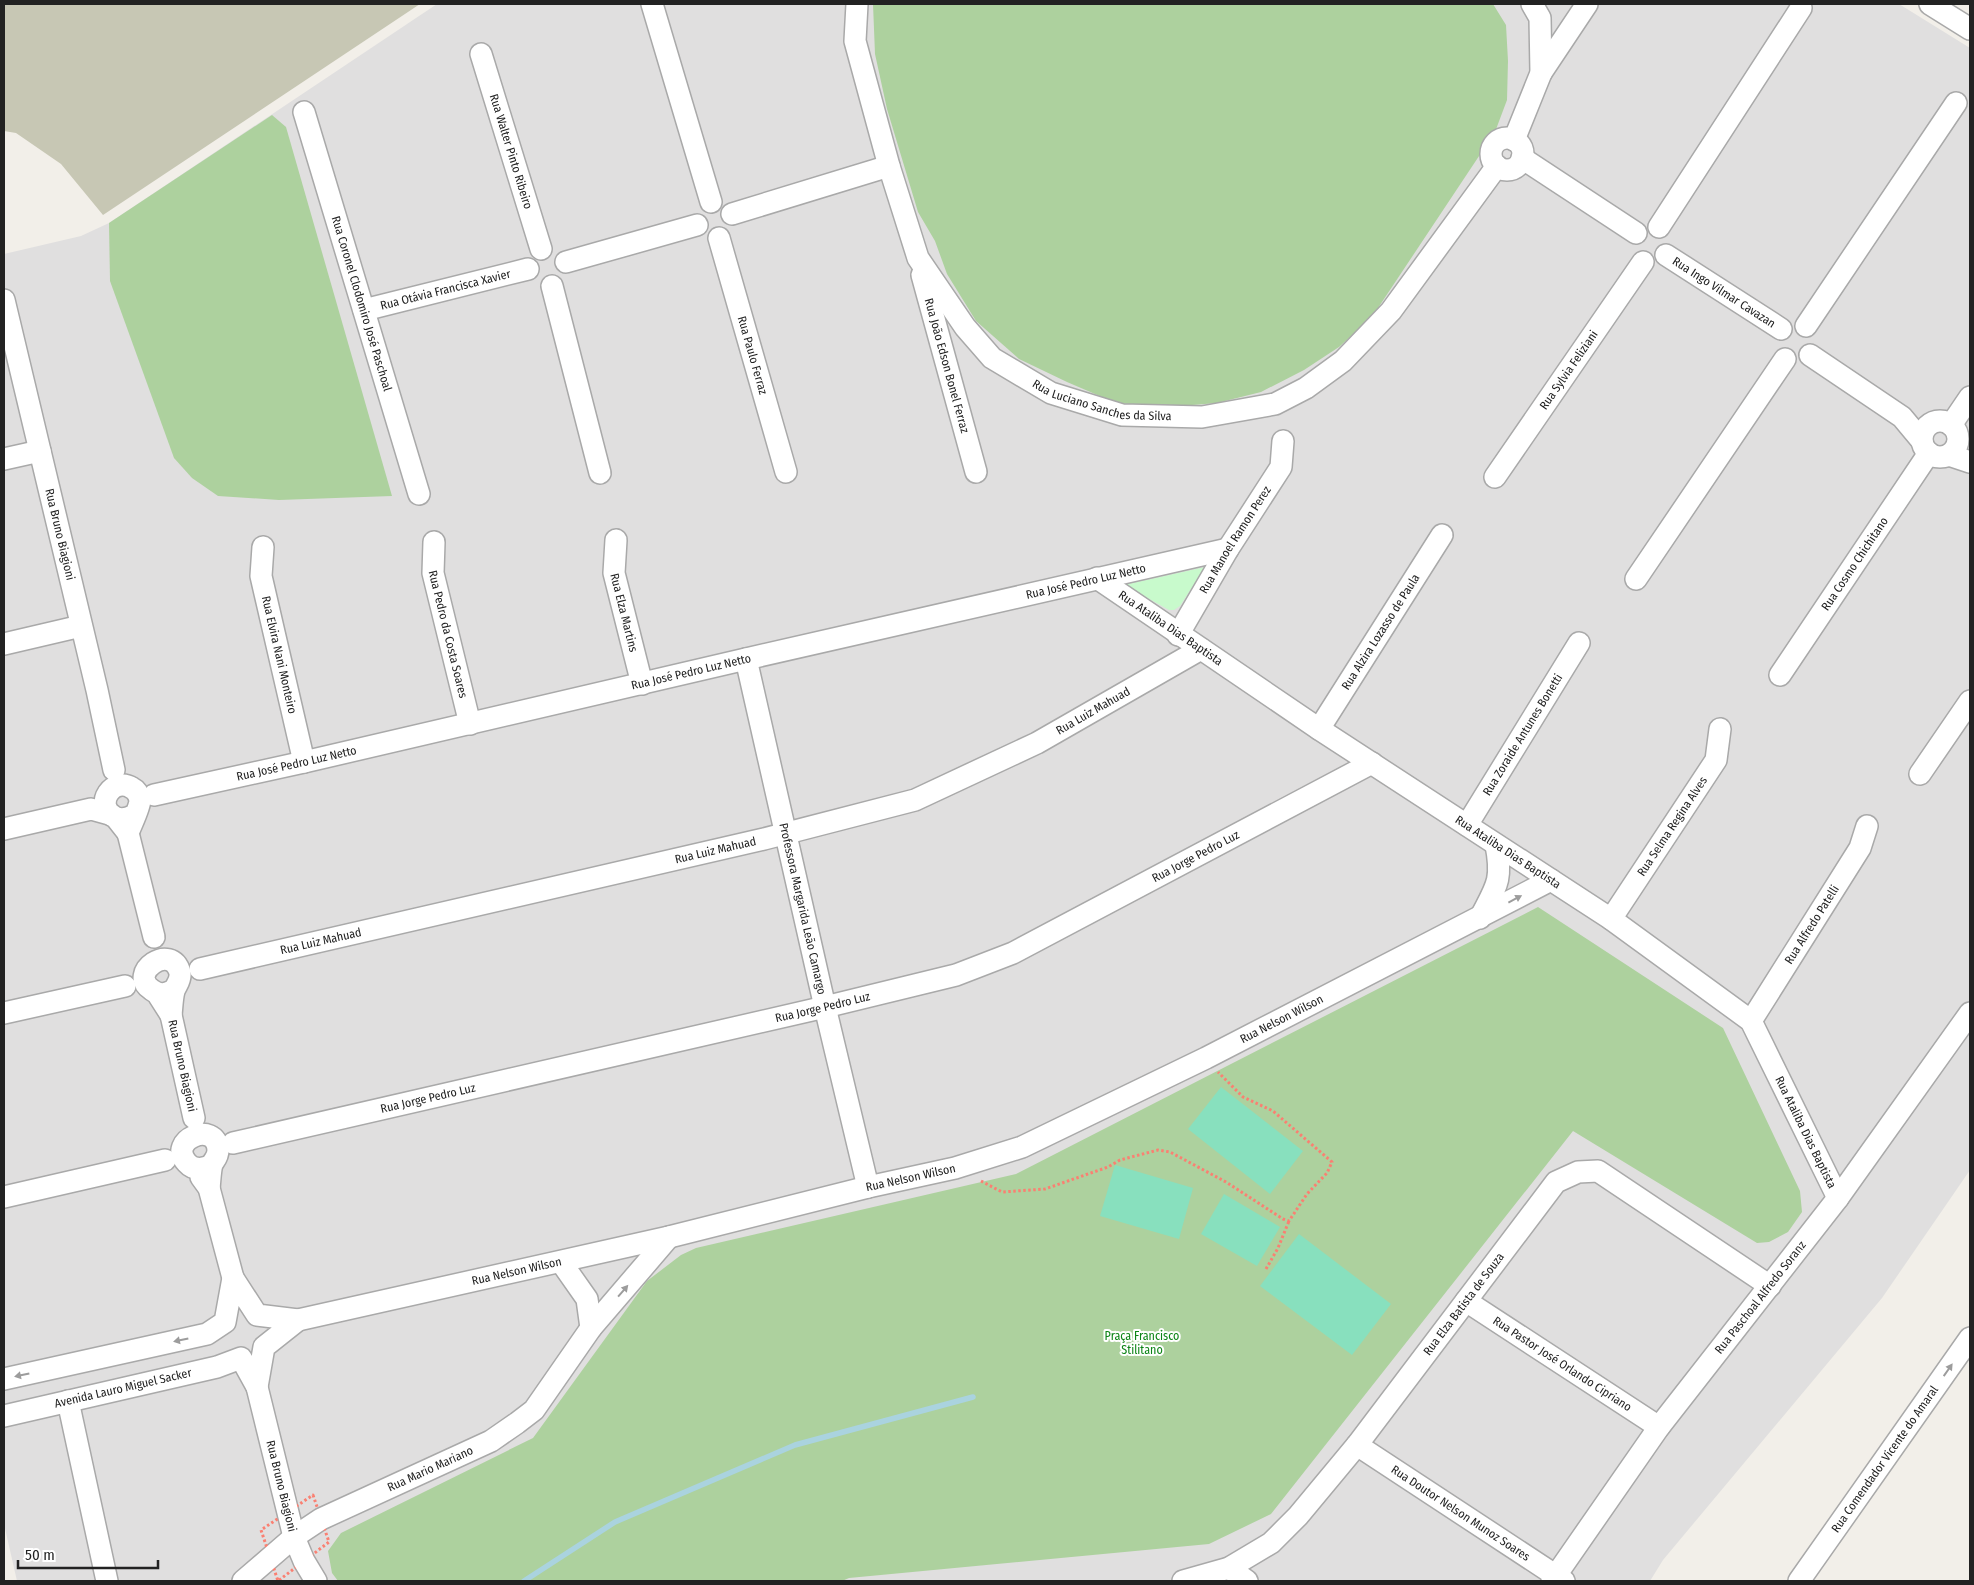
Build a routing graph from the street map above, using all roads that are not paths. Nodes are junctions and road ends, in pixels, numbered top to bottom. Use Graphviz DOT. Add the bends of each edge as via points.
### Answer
graph roads {
  1 [pos="652,4"];
  2 [pos="845,4"];
  3 [pos="857,4"];
  4 [pos="1930,4"];
  5 [pos="1801,8"];
  6 [pos="1536,11"];
  7 [pos="1581,12"];
  8 [pos="1970,29"];
  9 [pos="855,41"];
  10 [pos="481,54"];
  11 [pos="1541,73"];
  12 [pos="1956,103"];
  13 [pos="304,112"];
  14 [pos="1518,149"];
  15 [pos="889,166"];
  16 [pos="711,202"];
  17 [pos="732,214"];
  18 [pos="697,225"];
  19 [pos="1659,227"];
  20 [pos="1636,233"];
  21 [pos="719,238"];
  22 [pos="542,249"];
  23 [pos="1666,255"];
  24 [pos="918,258"];
  25 [pos="566,262"];
  26 [pos="1643,262"];
  27 [pos="528,269"];
  28 [pos="552,286"];
  29 [pos="4,300"];
  30 [pos="364,310"];
  31 [pos="1806,326"];
  32 [pos="1781,329"];
  33 [pos="1810,355"];
  34 [pos="1785,359"];
  35 [pos="1970,397"];
  36 [pos="1283,441"];
  37 [pos="1944,441"];
  38 [pos="40,451"];
  39 [pos="4,459"];
  40 [pos="1970,462"];
  41 [pos="786,472"];
  42 [pos="976,472"];
  43 [pos="600,473"];
  44 [pos="1495,477"];
  45 [pos="419,494"];
  46 [pos="1442,535"];
  47 [pos="616,540"];
  48 [pos="434,542"];
  49 [pos="263,547"];
  50 [pos="1228,549"];
  51 [pos="1097,578"];
  52 [pos="1636,579"];
  53 [pos="81,626"];
  54 [pos="1178,635"];
  55 [pos="1579,643"];
  56 [pos="4,644"];
  57 [pos="1201,649"];
  58 [pos="746,659"];
  59 [pos="1780,674"];
  60 [pos="642,684"];
  61 [pos="1970,701"];
  62 [pos="470,724"];
  63 [pos="1319,729"];
  64 [pos="1720,729"];
  65 [pos="304,762"];
  66 [pos="1372,763"];
  67 [pos="1920,774"];
  68 [pos="122,802"];
  69 [pos="1467,824"];
  70 [pos="1867,826"];
  71 [pos="4,829"];
  72 [pos="786,834"];
  73 [pos="1496,845"];
  74 [pos="1551,880"];
  75 [pos="1480,918"];
  76 [pos="1611,919"];
  77 [pos="162,977"];
  78 [pos="825,1008"];
  79 [pos="4,1014"];
  80 [pos="1970,1014"];
  81 [pos="1750,1020"];
  82 [pos="203,1147"];
  83 [pos="868,1187"];
  84 [pos="4,1197"];
  85 [pos="1838,1198"];
  86 [pos="669,1238"];
  87 [pos="561,1262"];
  88 [pos="233,1278"];
  89 [pos="1770,1286"];
  90 [pos="1466,1301"];
  91 [pos="257,1315"];
  92 [pos="298,1320"];
  93 [pos="225,1322"];
  94 [pos="591,1328"];
  95 [pos="1970,1338"];
  96 [pos="264,1347"];
  97 [pos="241,1358"];
  98 [pos="4,1379"];
  99 [pos="257,1387"];
  100 [pos="68,1401"];
  101 [pos="4,1416"];
  102 [pos="1659,1428"];
  103 [pos="1357,1445"];
  104 [pos="294,1537"];
  105 [pos="1229,1568"];
  106 [pos="1557,1580"];
  107 [pos="107,1581"];
  108 [pos="243,1581"];
  109 [pos="316,1581"];
  110 [pos="1183,1581"];
  111 [pos="1247,1581"];
  112 [pos="1799,1581"];
  1 -- 16 [label="street"];
  2 -- 9 [label="street"];
  3 -- 9 [label="street, Rua Luciano Sanches da Silva"];
  4 -- 8 [label="street"];
  5 -- 19 [label="street"];
  6 -- 7 [label="street"];
  6 -- 11 [label="street"];
  7 -- 11 [label="street"];
  9 -- 15 [label="street, Rua Luciano Sanches da Silva"];
  10 -- 22 [label="street, Rua Walter Pinto Ribeiro"];
  11 -- 14 [label="street"];
  12 -- 31 [label="street"];
  13 -- 30 [label="street, Rua Coronel Clodomiro José Paschoal"];
  14 -- 20 [label="street"];
  14 -- 24 [label="street, Rua Luciano Sanches da Silva" via="1505,138 1495,144 1491,155 1498,166 1391,311 1343,361 1306,388 1274,404 1202,417 1122,415 1051,393 992,358 965,327"];
  15 -- 17 [label="street"];
  15 -- 24 [label="street, Rua Luciano Sanches da Silva"];
  16 -- 17 [label="street" via="726,206"];
  16 -- 18 [label="street" via="697,213"];
  17 -- 21 [label="street" via="729,232"];
  18 -- 21 [label="street" via="707,238"];
  18 -- 25 [label="street"];
  19 -- 20 [label="street" via="1644,226"];
  19 -- 23 [label="street" via="1669,238"];
  20 -- 26 [label="street" via="1633,251"];
  21 -- 41 [label="street, Rua Paulo Ferraz"];
  22 -- 25 [label="street" via="560,252"];
  22 -- 27 [label="street" via="532,257"];
  23 -- 26 [label="street" via="1658,262"];
  23 -- 32 [label="street, Rua Ingo Vilmar Cavazan"];
  24 -- 42 [label="street, Rua João Edson Bonel Ferraz"];
  25 -- 28 [label="street" via="564,276"];
  26 -- 44 [label="street, Rua Sylvia Feliziani"];
  27 -- 28 [label="street" via="538,282"];
  27 -- 30 [label="street, Rua Otávia Francisca Xavier"];
  28 -- 43 [label="street"];
  29 -- 38 [label="street, Rua Bruno Biagioni"];
  30 -- 45 [label="street, Rua Coronel Clodomiro José Paschoal"];
  31 -- 32 [label="street" via="1793,323"];
  31 -- 33 [label="street" via="1811,330 1814,341"];
  32 -- 34 [label="street" via="1776,343"];
  33 -- 34 [label="street" via="1797,362"];
  33 -- 37 [label="street"];
  34 -- 52 [label="street"];
  35 -- 37 [label="street, Rua Cosmo Chichitano"];
  36 -- 50 [label="street, Rua Manoel Ramon Perez" via="1281,467"];
  37 -- 40 [label="street"];
  37 -- 59 [label="street, Rua Cosmo Chichitano"];
  38 -- 39 [label="street"];
  38 -- 53 [label="street, Rua Bruno Biagioni"];
  46 -- 63 [label="street, Rua Alzira Lozasso de Paula"];
  47 -- 60 [label="street, Rua Elza Martins" via="614,573"];
  48 -- 62 [label="street, Rua Pedro da Costa Soares" via="433,573"];
  49 -- 65 [label="street, Rua Elvira Nani Monteiro" via="261,576"];
  50 -- 51 [label="street, Rua José Pedro Luz Netto"];
  50 -- 54 [label="street, Rua Manoel Ramon Perez"];
  51 -- 54 [label="street, Rua Ataliba Dias Baptista"];
  51 -- 58 [label="street, Rua José Pedro Luz Netto"];
  53 -- 56 [label="street"];
  53 -- 68 [label="street, Rua Bruno Biagioni"];
  54 -- 57 [label="street, Rua Ataliba Dias Baptista"];
  55 -- 69 [label="street, Rua Zoraide Antunes Bonetti"];
  57 -- 63 [label="street, Rua Ataliba Dias Baptista"];
  57 -- 72 [label="street, Rua Luiz Mahuad" via="1038,743 915,800"];
  58 -- 60 [label="street, Rua José Pedro Luz Netto"];
  58 -- 72 [label="street, Professora Margarida Leão Camargo"];
  60 -- 62 [label="street, Rua José Pedro Luz Netto"];
  61 -- 67 [label="street"];
  62 -- 65 [label="street, Rua José Pedro Luz Netto"];
  63 -- 66 [label="street, Rua Ataliba Dias Baptista"];
  64 -- 76 [label="street, Rua Selma Regina Alves" via="1716,760"];
  65 -- 68 [label="street, Rua José Pedro Luz Netto"];
  66 -- 69 [label="street, Rua Ataliba Dias Baptista"];
  66 -- 78 [label="street, Rua Jorge Pedro Luz" via="1013,953 956,975"];
  68 -- 71 [label="street, Rua José Pedro Luz Netto"];
  68 -- 77 [label="street, Rua Bruno Biagioni"];
  69 -- 73 [label="street, Rua Ataliba Dias Baptista"];
  70 -- 81 [label="street, Rua Alfredo Patelli" via="1860,848"];
  72 -- 77 [label="street, Rua Luiz Mahuad"];
  72 -- 78 [label="street, Professora Margarida Leão Camargo"];
  73 -- 74 [label="street, Rua Ataliba Dias Baptista"];
  73 -- 75 [label="street" via="1500,868 1496,889"];
  75 -- 74 [label="street, Rua Nelson Wilson, one-way"];
  74 -- 76 [label="street, Rua Ataliba Dias Baptista"];
  75 -- 83 [label="street, Rua Nelson Wilson" via="1206,1058 1022,1147 955,1168"];
  76 -- 81 [label="street, Rua Ataliba Dias Baptista"];
  77 -- 79 [label="street, Rua Luiz Mahuad"];
  77 -- 82 [label="street, Rua Bruno Biagioni"];
  78 -- 82 [label="street, Rua Jorge Pedro Luz"];
  78 -- 83 [label="street, Professora Margarida Leão Camargo"];
  80 -- 85 [label="street, Rua Paschoal Alfredo Soranz"];
  81 -- 85 [label="street, Rua Ataliba Dias Baptista"];
  82 -- 84 [label="street, Rua Jorge Pedro Luz" via="165,1160"];
  82 -- 88 [label="street, Rua Bruno Biagioni" via="209,1188"];
  83 -- 86 [label="street, Rua Nelson Wilson"];
  85 -- 89 [label="street, Rua Paschoal Alfredo Soranz"];
  86 -- 87 [label="street, Rua Nelson Wilson"];
  94 -- 86 [label="street, Rua Mario Mariano, one-way"];
  87 -- 92 [label="street, Rua Nelson Wilson"];
  87 -- 94 [label="street" via="587,1299"];
  88 -- 91 [label="street, Rua Bruno Biagioni"];
  88 -- 93 [label="street, Rua Bruno Biagioni"];
  89 -- 90 [label="street, Rua Elza Batista de Souza" via="1598,1171 1578,1172 1556,1182"];
  89 -- 102 [label="street, Rua Paschoal Alfredo Soranz"];
  90 -- 102 [label="street, Rua Pastor José Orlando Cipriano"];
  90 -- 103 [label="street, Rua Elza Batista de Souza"];
  91 -- 92 [label="street, Rua Nelson Wilson"];
  91 -- 93 [label="street" via="244,1312 230,1316"];
  91 -- 96 [label="street" via="266,1326"];
  92 -- 96 [label="street, Rua Nelson Wilson"];
  93 -- 97 [label="street" via="222,1335 225,1347"];
  93 -- 98 [label="street, one-way" via="207,1334"];
  94 -- 104 [label="street, Rua Mario Mariano" via="534,1410 517,1423 491,1441 321,1519"];
  112 -- 95 [label="street, Rua Comendador Vicente do Amaral, one-way"];
  96 -- 97 [label="street" via="254,1356"];
  96 -- 99 [label="street, Rua Bruno Biagioni"];
  97 -- 99 [label="street, Rua Bruno Biagioni"];
  97 -- 100 [label="street, Avenida Lauro Miguel Sacker" via="217,1368"];
  99 -- 104 [label="street, Rua Bruno Biagioni"];
  100 -- 101 [label="street, Avenida Lauro Miguel Sacker"];
  100 -- 107 [label="street"];
  102 -- 106 [label="street, Rua Paschoal Alfredo Soranz"];
  103 -- 105 [label="street, Rua Elza Batista de Souza" via="1271,1543"];
  103 -- 106 [label="street, Rua Doutor Nelson Munoz Soares"];
  104 -- 108 [label="street, Rua Mario Mariano"];
  104 -- 109 [label="street, Rua Bruno Biagioni"];
  105 -- 110 [label="street, Rua Elza Batista de Souza"];
  105 -- 111 [label="street"];
}
